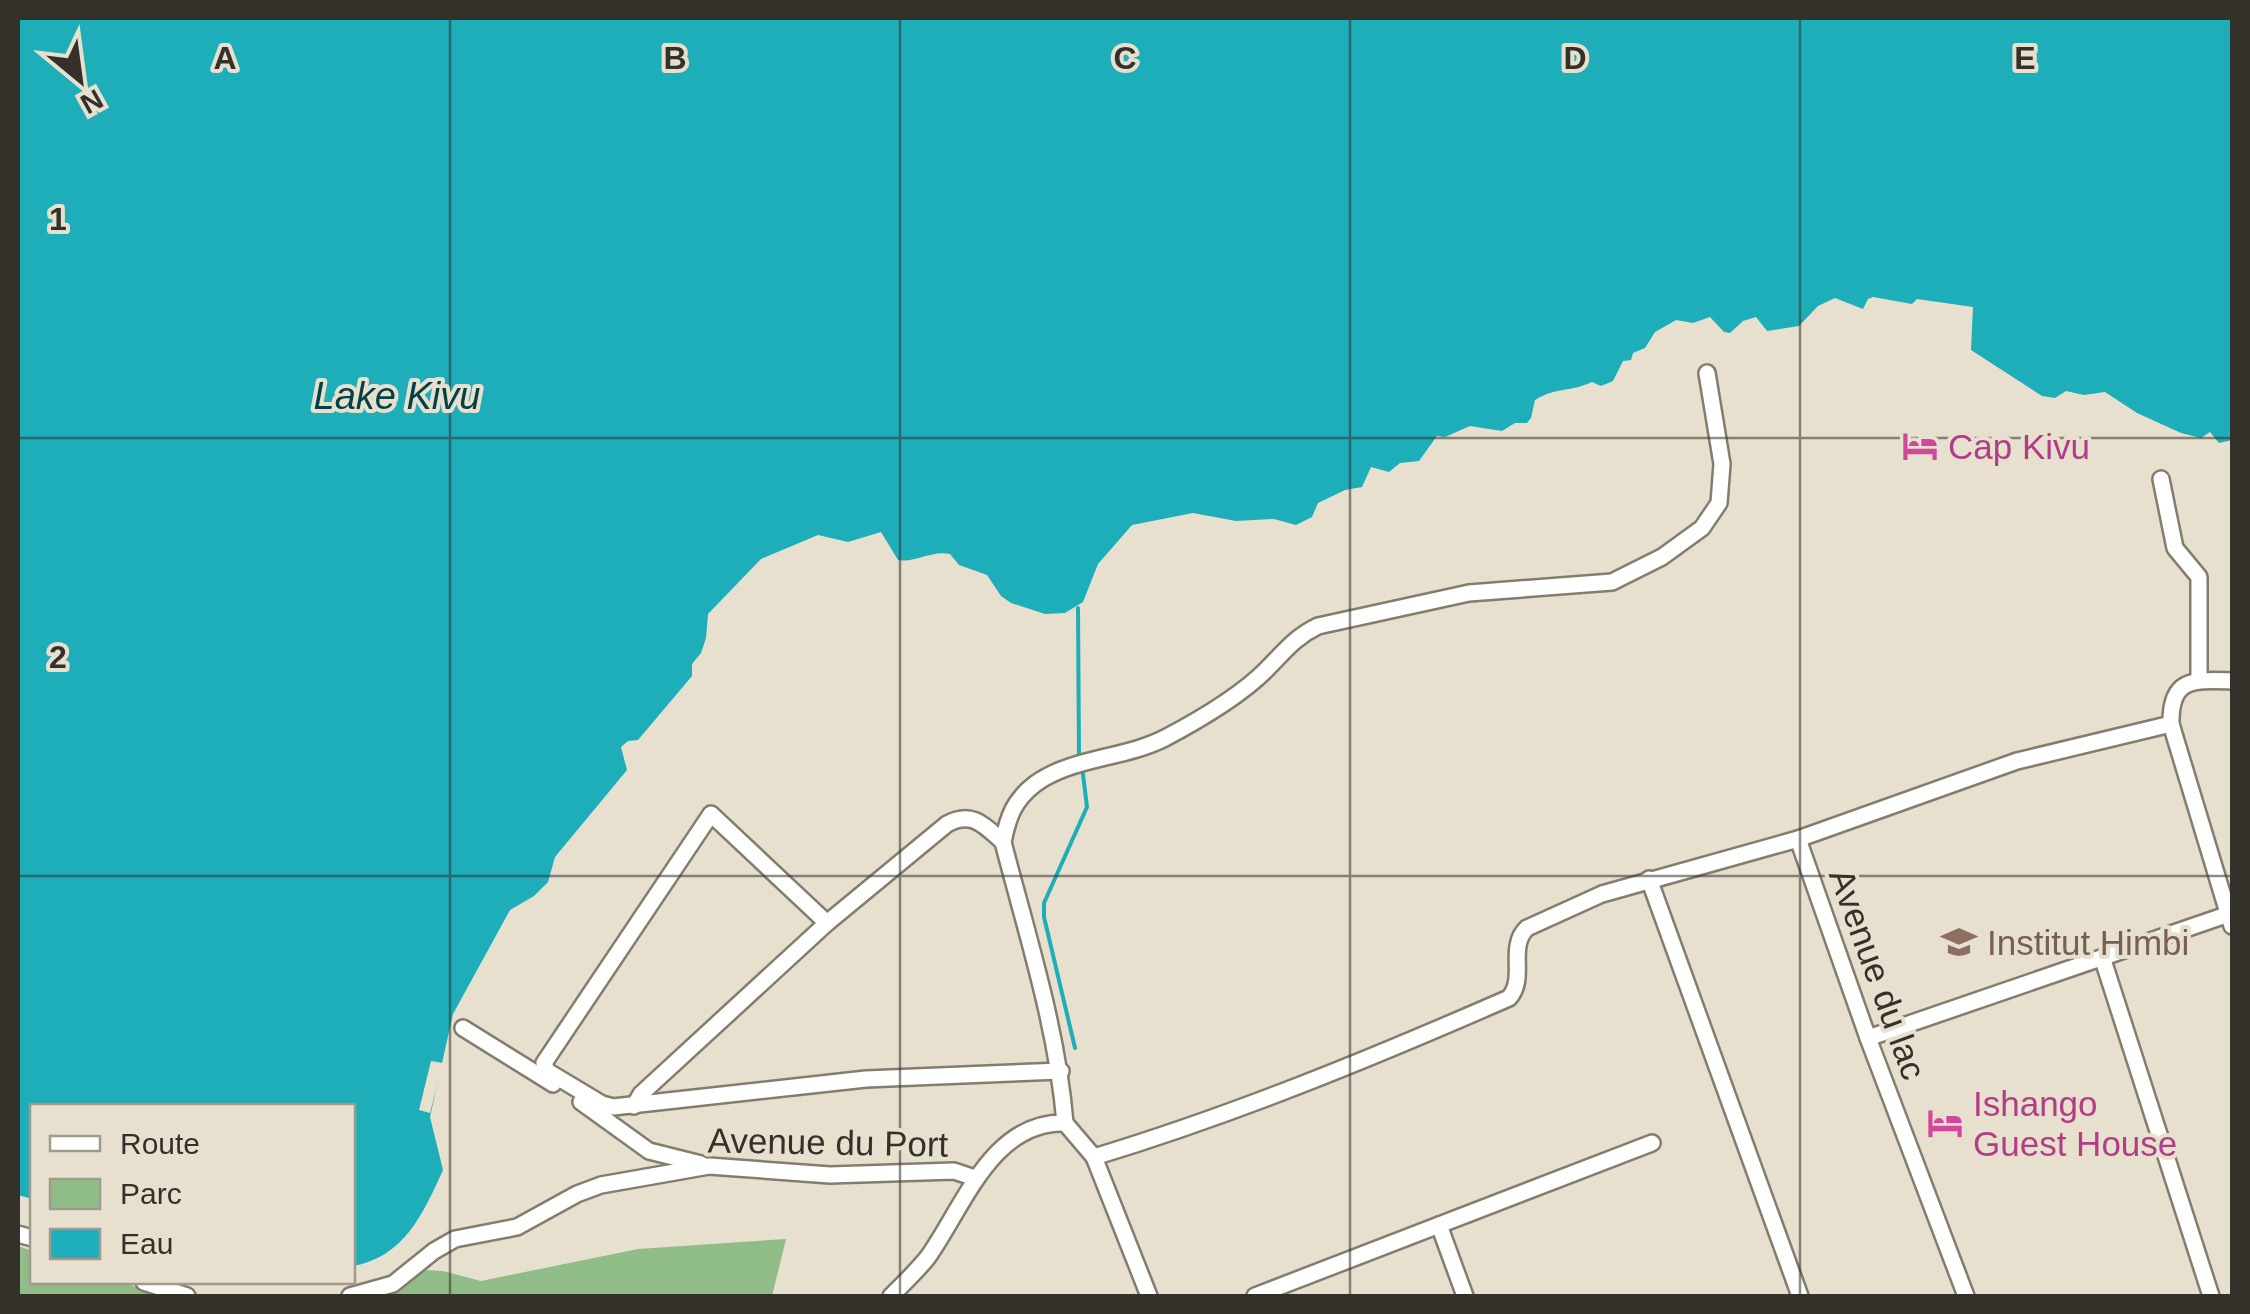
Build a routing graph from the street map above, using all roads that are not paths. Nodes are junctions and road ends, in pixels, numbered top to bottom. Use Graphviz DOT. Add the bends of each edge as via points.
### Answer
graph roads {
  1 [pos="1707,374"];
  2 [pos="2161,480"];
  3 [pos="2198,680"];
  4 [pos="2232,681"];
  5 [pos="2171,724"];
  6 [pos="1798,839"];
  7 [pos="1003,842"];
  8 [pos="1648,879"];
  9 [pos="2231,920"];
  10 [pos="827,923"];
  11 [pos="2104,960"];
  12 [pos="462,1028"];
  13 [pos="1868,1038"];
  14 [pos="1061,1072"];
  15 [pos="634,1106"];
  16 [pos="1066,1123"];
  17 [pos="1652,1143"];
  18 [pos="1094,1156"];
  19 [pos="709,1166"];
  20 [pos="975,1178"];
  21 [pos="1439,1225"];
  22 [pos="150,1284"];
  23 [pos="186,1296"];
  24 [pos="350,1296"];
  25 [pos="890,1296"];
  26 [pos="1149,1296"];
  27 [pos="1255,1296"];
  28 [pos="1465,1296"];
  29 [pos="1800,1296"];
  30 [pos="1966,1296"];
  31 [pos="2211,1296"];
  1 -- 7 [label="street" via="1722,464 1719,503 1702,528 1662,557 1612,582 1469,593 1318,626 1195,721 1139,749 1040,781 1008,814"];
  2 -- 3 [label="street" via="2175,548 2198,573"];
  3 -- 4 [label="street"];
  3 -- 5 [label="street" via="2176,692"];
  5 -- 6 [label="street" via="2016,761"];
  5 -- 9 [label="street"];
  6 -- 8 [label="street"];
  6 -- 13 [label="street, Avenue du lac"];
  7 -- 10 [label="street" via="981,822 957,818"];
  7 -- 14 [label="street"];
  8 -- 18 [label="street" via="1527,928 1517,942 1517,985 1509,998 1393,1049"];
  8 -- 29 [label="street"];
  9 -- 11 [label="street"];
  10 -- 15 [label="street"];
  10 -- 15 [label="street" via="711,814 544,1064 602,1104"];
  11 -- 13 [label="street"];
  11 -- 31 [label="street"];
  12 -- 19 [label="street" via="650,1151"];
  13 -- 30 [label="street, Avenue du lac"];
  14 -- 15 [label="street" via="866,1079"];
  14 -- 16 [label="street"];
  16 -- 18 [label="street"];
  16 -- 20 [label="street" via="1026,1129"];
  17 -- 21 [label="street"];
  18 -- 26 [label="street"];
  19 -- 20 [label="street, Avenue du Port" via="830,1174 954,1171"];
  19 -- 24 [label="street, Avenue du Port" via="588,1188 517,1227 455,1239 392,1284"];
  20 -- 25 [label="street" via="927,1258"];
  21 -- 27 [label="street"];
  21 -- 28 [label="street"];
  22 -- 23 [label="street"];
}
